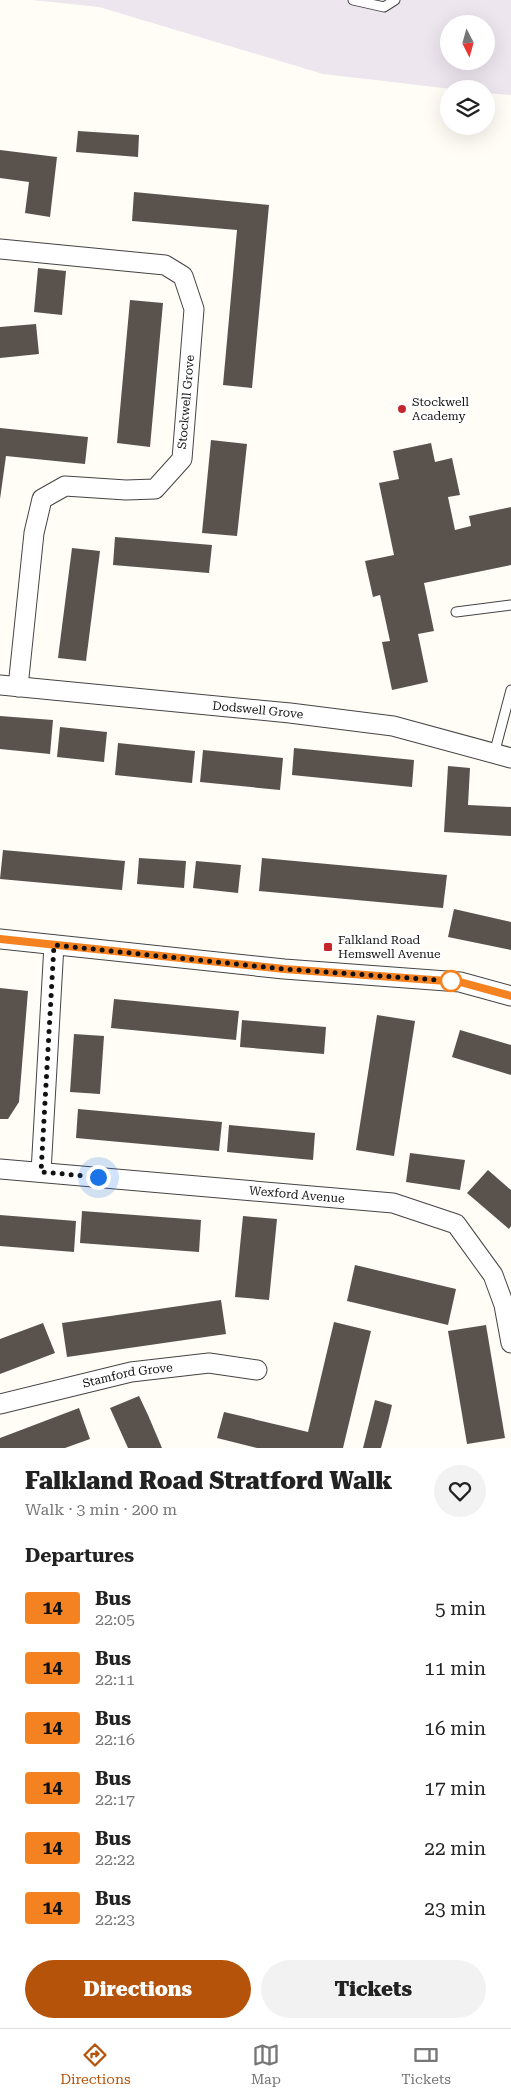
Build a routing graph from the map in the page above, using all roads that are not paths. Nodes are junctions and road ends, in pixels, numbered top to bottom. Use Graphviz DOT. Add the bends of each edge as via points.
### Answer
graph roads {
  1 [pos="352,0"];
  2 [pos="395,0"];
  3 [pos="0,249"];
  4 [pos="511,605"];
  5 [pos="456,612"];
  6 [pos="9,686"];
  7 [pos="511,690"];
  8 [pos="502,756"];
  9 [pos="0,939"];
  10 [pos="54,945"];
  11 [pos="511,996"];
  12 [pos="0,1169"];
  13 [pos="41,1172"];
  14 [pos="511,1344"];
  15 [pos="258,1370"];
  16 [pos="0,1404"];
  1 -- 2 [label="lane" via="384,6"];
  3 -- 6 [label="street, Stockwell Grove" via="165,265 183,276 194,309 182,459 155,489 65,486 42,499"];
  4 -- 5 [label="lane"];
  6 -- 8 [label="street, Dodswell Grove" via="290,712 393,726"];
  7 -- 8 [label="lane"];
  9 -- 10 [label="street"];
  10 -- 11 [label="street" via="284,969 460,982"];
  10 -- 13 [label="street"];
  12 -- 13 [label="street, Wexford Avenue"];
  13 -- 14 [label="street, Wexford Avenue" via="393,1203 456,1224 493,1275 504,1304"];
  15 -- 16 [label="street, Stamford Grove" via="209,1363 131,1372"];
}
